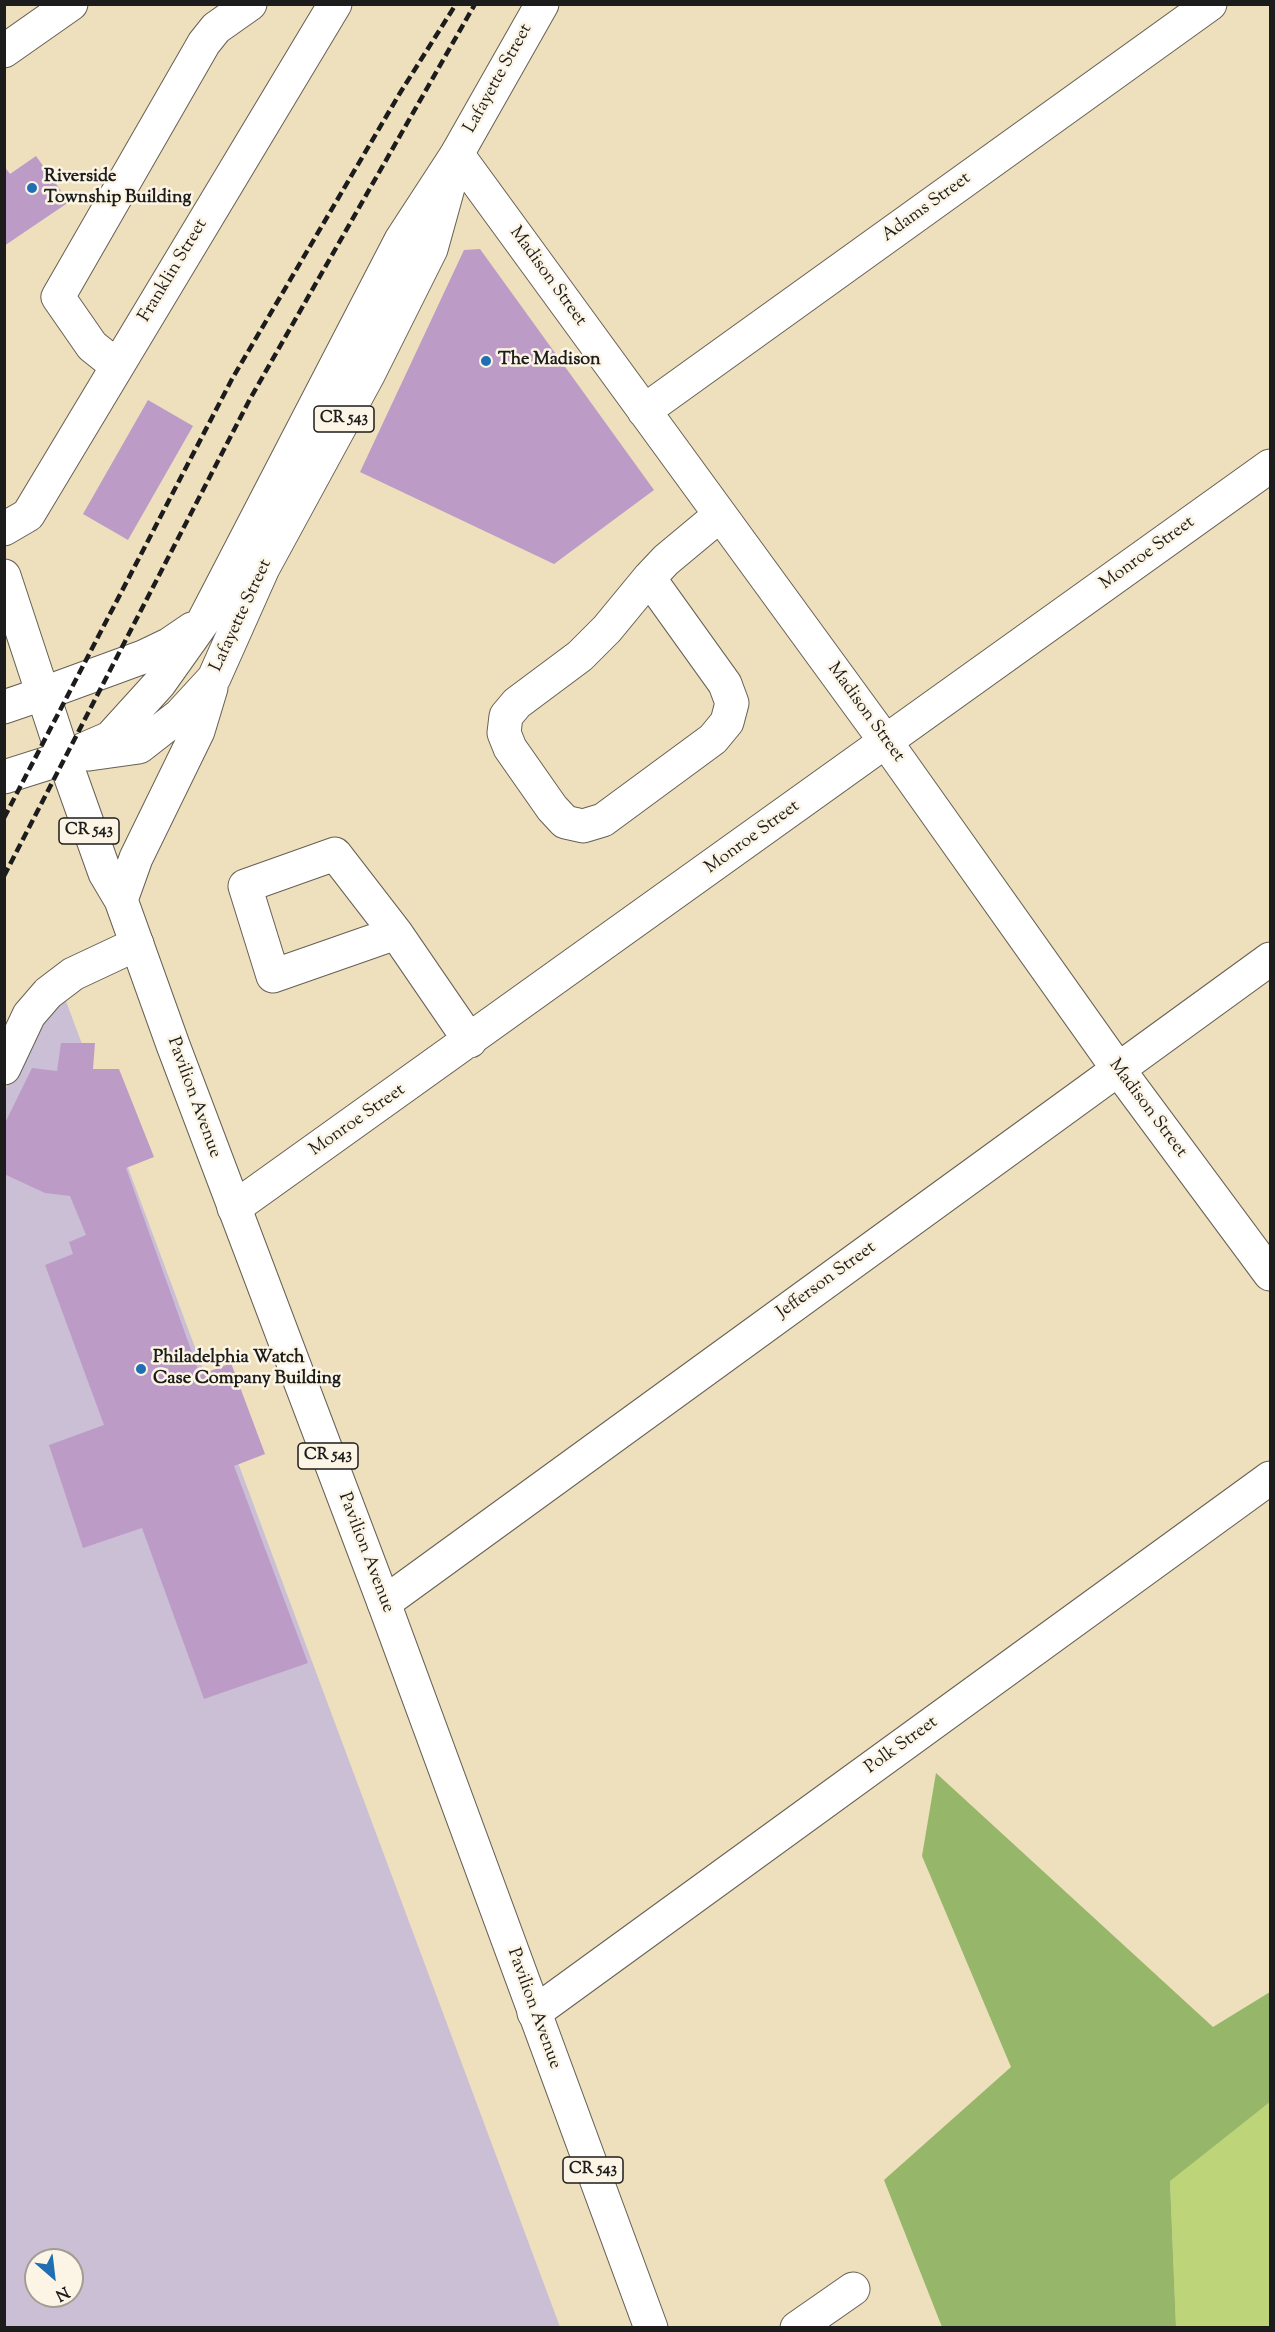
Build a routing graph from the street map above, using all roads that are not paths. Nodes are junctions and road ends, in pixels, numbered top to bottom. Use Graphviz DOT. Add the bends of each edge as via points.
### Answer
graph roads {
  1 [pos="71,4"];
  2 [pos="250,4"];
  3 [pos="335,4"];
  4 [pos="542,4"];
  5 [pos="1210,4"];
  6 [pos="4,51"];
  7 [pos="457,154"];
  8 [pos="117,366"];
  9 [pos="644,411"];
  10 [pos="1270,466"];
  11 [pos="720,515"];
  12 [pos="4,530"];
  13 [pos="4,576"];
  14 [pos="649,578"];
  15 [pos="203,622"];
  16 [pos="214,678"];
  17 [pos="42,694"];
  18 [pos="4,707"];
  19 [pos="886,742"];
  20 [pos="64,758"];
  21 [pos="4,777"];
  22 [pos="122,900"];
  23 [pos="396,933"];
  24 [pos="137,944"];
  25 [pos="1270,958"];
  26 [pos="470,1041"];
  27 [pos="4,1068"];
  28 [pos="1118,1069"];
  29 [pos="234,1208"];
  30 [pos="1270,1274"];
  31 [pos="1270,1478"];
  32 [pos="384,1603"];
  33 [pos="534,2013"];
  34 [pos="853,2289"];
  35 [pos="651,2328"];
  36 [pos="797,2328"];
  1 -- 6 [label="street"];
  2 -- 8 [label="street" via="216,28 204,43 58,297 92,346"];
  3 -- 8 [label="street, Franklin Street"];
  4 -- 7 [label="street, Lafayette Street / CR 543"];
  5 -- 9 [label="street, Adams Street"];
  7 -- 9 [label="street, Madison Street"];
  7 -- 15 [label="street, Lafayette Street / CR 543" via="401,240"];
  7 -- 16 [label="street, Lafayette Street / CR 543" via="431,249 263,568"];
  8 -- 12 [label="street, Franklin Street" via="28,515"];
  9 -- 11 [label="street, Madison Street"];
  10 -- 19 [label="street, Monroe Street"];
  11 -- 14 [label="street"];
  11 -- 19 [label="street, Madison Street"];
  13 -- 17 [label="street, Pavilion Avenue"];
  14 -- 14 [label="street" via="725,684 732,703 727,722 713,739 603,820 583,826 565,822 510,748 504,733 506,716 607,630"];
  15 -- 17 [label="street" via="143,657"];
  15 -- 20 [label="street, Lafayette Street / CR 543" via="159,684 110,738"];
  16 -- 20 [label="street, Lafayette Street / CR 543" via="180,715 139,747"];
  16 -- 22 [label="street" via="198,730 136,858"];
  17 -- 18 [label="street"];
  17 -- 20 [label="street, Pavilion Avenue"];
  19 -- 26 [label="street, Monroe Street"];
  19 -- 28 [label="street, Madison Street"];
  20 -- 21 [label="street"];
  20 -- 22 [label="street, Pavilion Avenue / CR 543" via="105,873"];
  22 -- 24 [label="street, Pavilion Avenue / CR 543"];
  23 -- 23 [label="street" via="273,976 245,886 335,854"];
  23 -- 26 [label="street"];
  24 -- 27 [label="street" via="73,974 48,993 29,1015"];
  24 -- 29 [label="street, Pavilion Avenue / CR 543"];
  25 -- 28 [label="street, Jefferson Street"];
  26 -- 29 [label="street, Monroe Street"];
  28 -- 30 [label="street, Madison Street"];
  28 -- 32 [label="street, Jefferson Street"];
  29 -- 32 [label="street, Pavilion Avenue / CR 543"];
  31 -- 33 [label="street, Polk Street"];
  32 -- 33 [label="street, Pavilion Avenue / CR 543"];
  33 -- 35 [label="street, Pavilion Avenue / CR 543"];
  34 -- 36 [label="street"];
}
